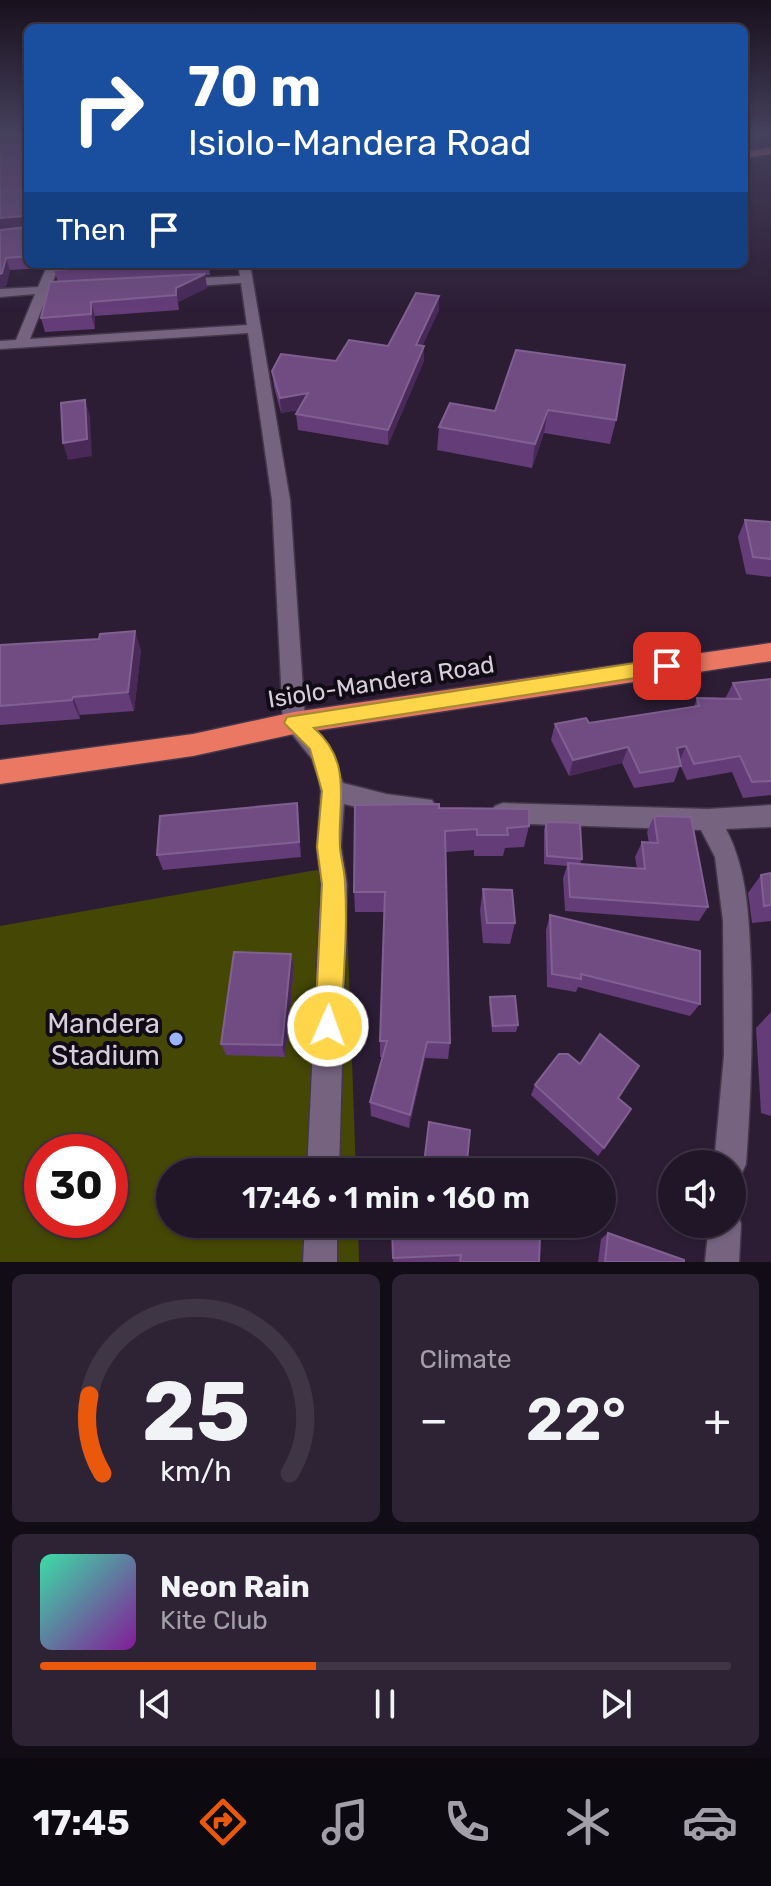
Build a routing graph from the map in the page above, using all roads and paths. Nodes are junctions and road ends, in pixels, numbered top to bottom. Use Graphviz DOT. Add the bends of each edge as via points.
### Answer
graph roads {
  1 [pos="52,268"];
  2 [pos="244,272"];
  3 [pos="167,283"];
  4 [pos="89,287"];
  5 [pos="42,290"];
  6 [pos="0,293"];
  7 [pos="254,329"];
  8 [pos="21,344"];
  9 [pos="0,345"];
  10 [pos="771,652"];
  11 [pos="294,723"];
  12 [pos="0,772"];
  13 [pos="333,791"];
  14 [pos="446,810"];
  15 [pos="474,812"];
  16 [pos="771,816"];
  17 [pos="708,820"];
  18 [pos="731,1150"];
  19 [pos="324,1158"];
  20 [pos="321,1238"];
  21 [pos="724,1238"];
  22 [pos="320,1262"];
  23 [pos="722,1262"];
  1 -- 5 [label="street"];
  2 -- 3 [label="street"];
  2 -- 7 [label="street"];
  4 -- 5 [label="street"];
  5 -- 6 [label="street"];
  5 -- 8 [label="street"];
  7 -- 8 [label="street"];
  7 -- 11 [label="street" via="281,500"];
  8 -- 9 [label="street"];
  10 -- 11 [label="highway, Isiolo-Mandera Road"];
  11 -- 12 [label="highway, Isiolo-Mandera Road" via="193,745"];
  11 -- 13 [label="street" via="318,744"];
  13 -- 14 [label="street" via="386,804"];
  13 -- 19 [label="street"];
  15 -- 17 [label="street"];
  16 -- 17 [label="street"];
  17 -- 18 [label="street" via="727,856 736,921 739,1055"];
  20 -- 22 [label="street"];
  21 -- 23 [label="street"];
}
